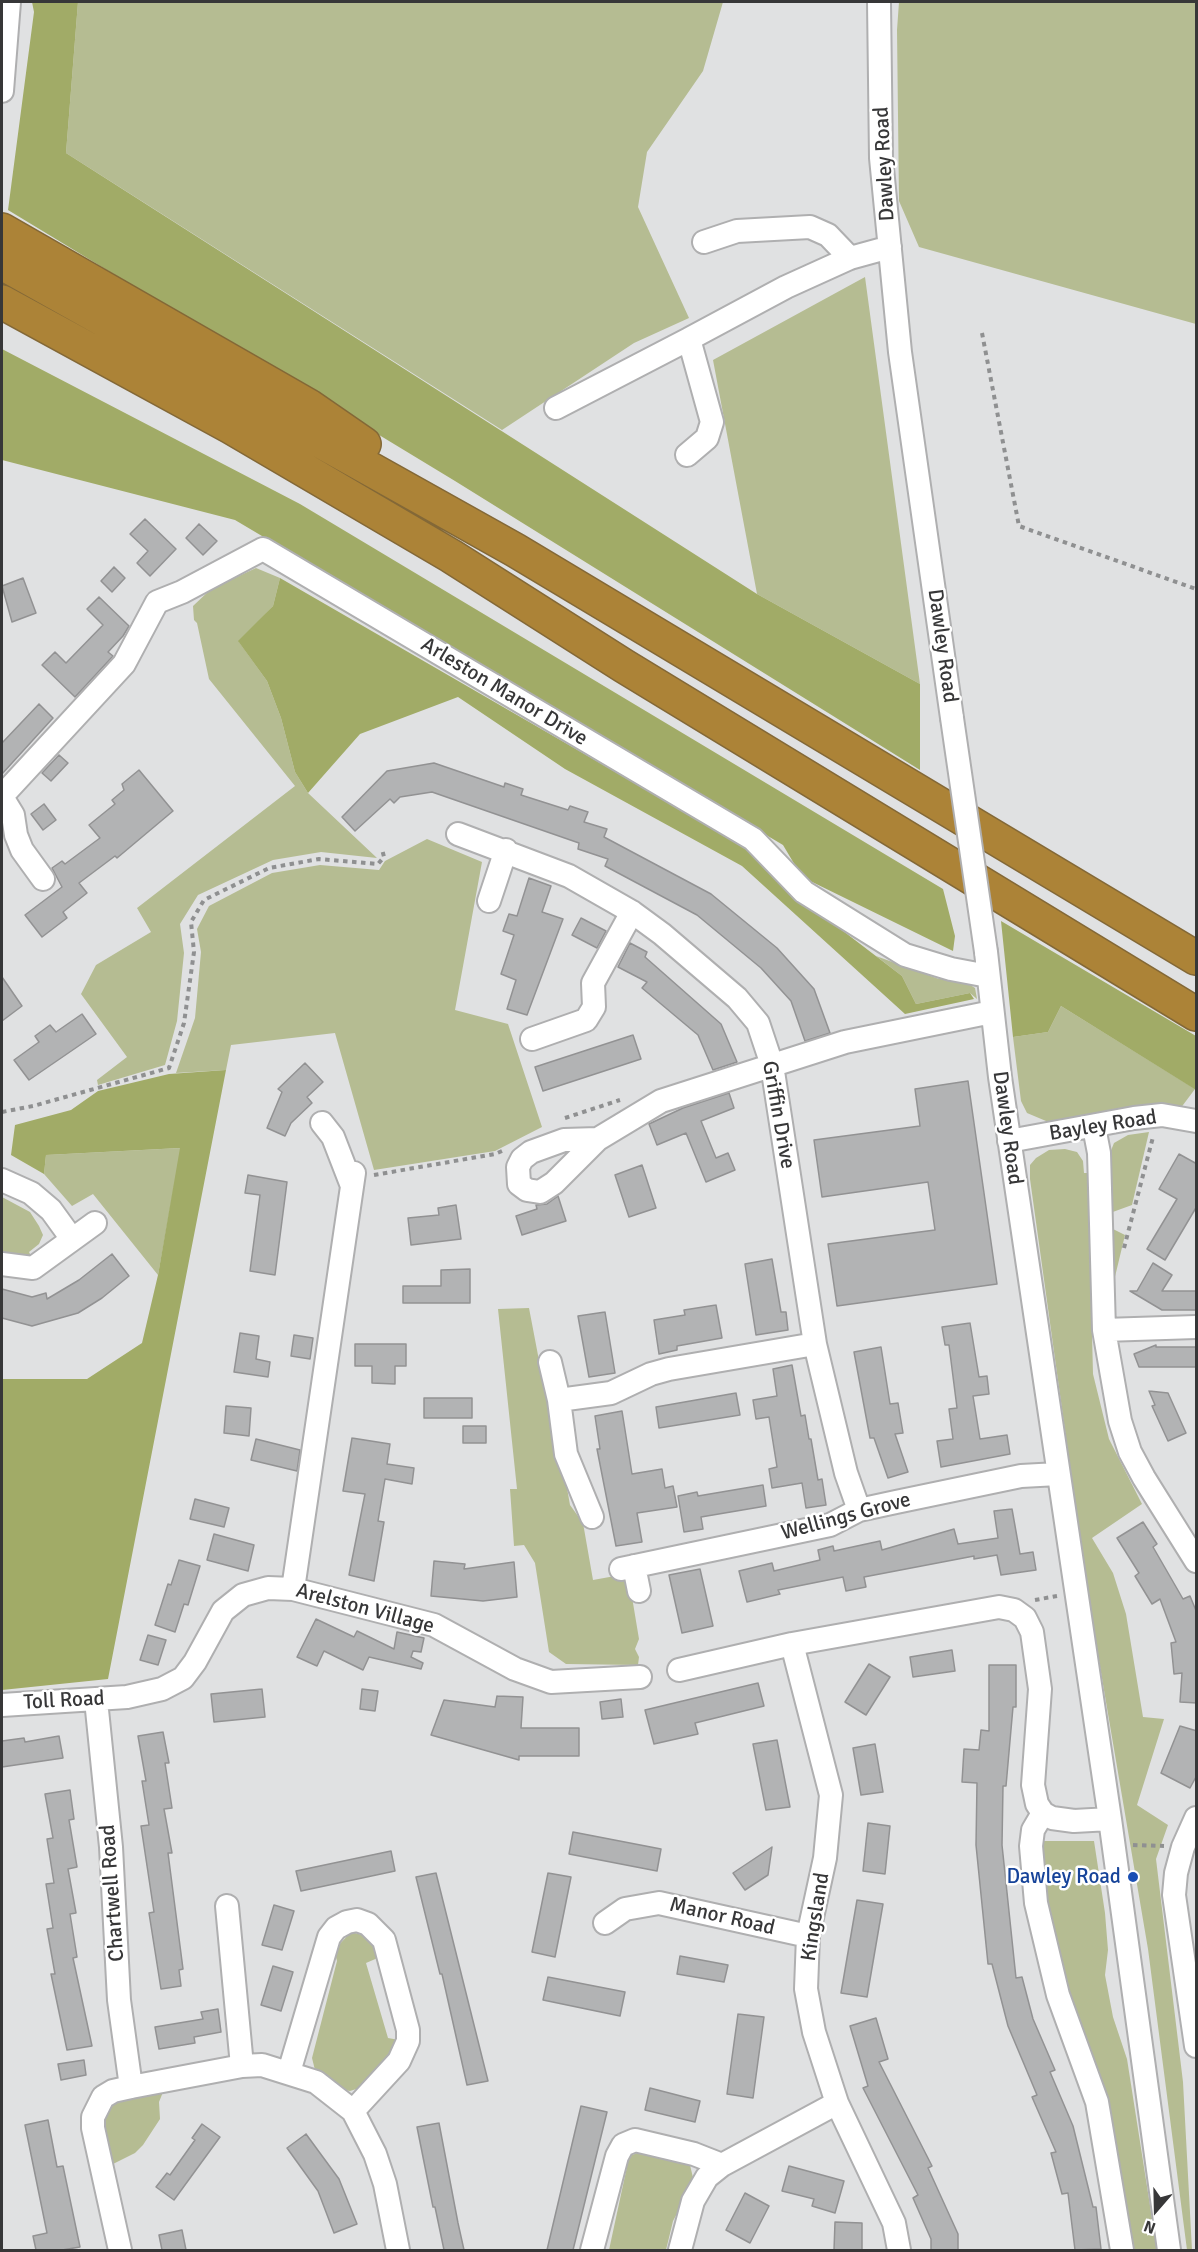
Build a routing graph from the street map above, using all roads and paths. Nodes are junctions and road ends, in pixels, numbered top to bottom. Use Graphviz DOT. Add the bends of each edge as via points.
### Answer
graph roads {
  1 [pos="9,2"];
  2 [pos="879,2"];
  3 [pos="2,91"];
  4 [pos="2,230"];
  5 [pos="704,242"];
  6 [pos="890,247"];
  7 [pos="850,258"];
  8 [pos="2,263"];
  9 [pos="2,302"];
  10 [pos="2,322"];
  11 [pos="982,333"];
  12 [pos="689,339"];
  13 [pos="556,408"];
  14 [pos="231,427"];
  15 [pos="687,455"];
  16 [pos="515,550"];
  17 [pos="1197,589"];
  18 [pos="2,797"];
  19 [pos="458,834"];
  20 [pos="382,849"];
  21 [pos="506,850"];
  22 [pos="43,879"];
  23 [pos="489,901"];
  24 [pos="632,912"];
  25 [pos="1197,958"];
  26 [pos="988,976"];
  27 [pos="992,1012"];
  28 [pos="1197,1014"];
  29 [pos="532,1039"];
  30 [pos="771,1065"];
  31 [pos="2,1112"];
  32 [pos="1158,1116"];
  33 [pos="1197,1120"];
  34 [pos="322,1123"];
  35 [pos="1094,1127"];
  36 [pos="598,1139"];
  37 [pos="1009,1141"];
  38 [pos="2,1180"];
  39 [pos="95,1223"];
  40 [pos="72,1239"];
  41 [pos="1123,1252"];
  42 [pos="2,1264"];
  43 [pos="1197,1327"];
  44 [pos="1104,1330"];
  45 [pos="815,1344"];
  46 [pos="550,1362"];
  47 [pos="559,1400"];
  48 [pos="1058,1474"];
  49 [pos="859,1510"];
  50 [pos="592,1517"];
  51 [pos="1170,1521"];
  52 [pos="1197,1525"];
  53 [pos="1197,1561"];
  54 [pos="293,1589"];
  55 [pos="639,1591"];
  56 [pos="792,1644"];
  57 [pos="679,1670"];
  58 [pos="640,1677"];
  59 [pos="127,1697"];
  60 [pos="96,1700"];
  61 [pos="2,1705"];
  62 [pos="1042,1813"];
  63 [pos="1197,1818"];
  64 [pos="1110,1819"];
  65 [pos="1113,1845"];
  66 [pos="1183,1847"];
  67 [pos="227,1906"];
  68 [pos="605,1923"];
  69 [pos="808,1936"];
  70 [pos="1196,2046"];
  71 [pos="242,2066"];
  72 [pos="289,2072"];
  73 [pos="130,2086"];
  74 [pos="837,2103"];
  75 [pos="353,2111"];
  76 [pos="722,2165"];
  77 [pos="120,2250"];
  78 [pos="398,2250"];
  79 [pos="592,2250"];
  80 [pos="680,2250"];
  81 [pos="899,2250"];
  82 [pos="1122,2250"];
  83 [pos="1169,2250"];
  1 -- 3 [label="street"];
  2 -- 6 [label="street, Dawley Road" via="881,158"];
  4 -- 16 [label="highway" via="309,406"];
  5 -- 7 [label="street" via="737,231 810,227 819,228"];
  6 -- 7 [label="street"];
  6 -- 26 [label="street, Dawley Road, bridge" via="900,352"];
  7 -- 12 [label="street"];
  8 -- 16 [label="highway"];
  9 -- 14 [label="highway"];
  10 -- 14 [label="highway"];
  11 -- 17 [label="path" via="1019,526"];
  12 -- 13 [label="street"];
  12 -- 15 [label="street" via="712,422 707,438"];
  14 -- 28 [label="highway" via="451,556 624,666"];
  16 -- 25 [label="highway"];
  18 -- 22 [label="street" via="13,815 22,850"];
  18 -- 26 [label="street, Arleston Manor Drive" via="124,664 157,602 263,549 753,839 804,892 906,955"];
  19 -- 21 [label="street, Griffin Drive"];
  20 -- 31 [label="path" via="384,857 378,864 319,859 269,868 204,900 191,922 194,952 184,1023 169,1068"];
  21 -- 23 [label="street"];
  21 -- 24 [label="street, Griffin Drive" via="569,876"];
  24 -- 29 [label="street" via="593,983 594,1007 586,1020"];
  24 -- 30 [label="street, Griffin Drive" via="736,998 758,1023"];
  26 -- 27 [label="street, Dawley Road"];
  27 -- 30 [label="street" via="845,1042"];
  27 -- 37 [label="street, Dawley Road"];
  30 -- 36 [label="street" via="661,1101"];
  30 -- 45 [label="street, Griffin Drive"];
  32 -- 33 [label="street, Bayley Road"];
  32 -- 35 [label="street, Bayley Road"];
  32 -- 41 [label="path"];
  34 -- 54 [label="street" via="353,1180"];
  35 -- 37 [label="street, Bayley Road"];
  35 -- 44 [label="street" via="1099,1153"];
  37 -- 48 [label="street, Dawley Road"];
  38 -- 40 [label="street" via="32,1193 51,1210"];
  39 -- 40 [label="street"];
  40 -- 42 [label="street" via="33,1268"];
  43 -- 44 [label="street"];
  44 -- 51 [label="street" via="1117,1410 1130,1452"];
  45 -- 47 [label="street" via="669,1369 611,1393"];
  45 -- 49 [label="street, Griffin Drive" via="846,1473"];
  46 -- 47 [label="street"];
  47 -- 50 [label="street" via="566,1454"];
  48 -- 49 [label="street, Wellings Grove" via="1021,1476"];
  48 -- 64 [label="street, Dawley Road"];
  49 -- 55 [label="street, Wellings Grove" via="830,1525 627,1568"];
  51 -- 52 [label="street"];
  51 -- 53 [label="street"];
  54 -- 58 [label="street, Arelston Village" via="434,1625 514,1669 551,1682"];
  54 -- 59 [label="street, Arelston Village" via="268,1588 243,1594 222,1611 183,1678 162,1689"];
  56 -- 57 [label="street"];
  56 -- 62 [label="street" via="999,1607 1014,1610 1025,1618 1034,1643 1040,1689 1033,1785"];
  56 -- 69 [label="street, Kingsland" via="831,1795 825,1858"];
  59 -- 60 [label="street, Toll Road"];
  60 -- 61 [label="street, Toll Road"];
  60 -- 73 [label="street, Chartwell Road" via="111,1847 119,2000"];
  62 -- 64 [label="street" via="1064,1820"];
  62 -- 82 [label="street" via="1033,1830 1031,1846 1036,1903 1058,1995 1097,2102"];
  63 -- 66 [label="street"];
  64 -- 65 [label="street, Dawley Road"];
  65 -- 66 [label="path"];
  65 -- 83 [label="street, Dawley Road"];
  66 -- 70 [label="street" via="1174,1895"];
  67 -- 71 [label="street"];
  68 -- 69 [label="street, Manor Road" via="625,1909 659,1903"];
  69 -- 74 [label="street, Kingsland" via="806,1989 814,2032"];
  71 -- 72 [label="street" via="262,2065"];
  71 -- 73 [label="street"];
  72 -- 75 [label="street" via="316,2082"];
  72 -- 75 [label="street" via="329,1937 346,1922 368,1924 384,1940 408,2041 399,2061"];
  73 -- 77 [label="street" via="103,2097 93,2118"];
  74 -- 76 [label="street"];
  74 -- 81 [label="street, Kingsland" via="894,2223"];
  75 -- 78 [label="street" via="385,2184"];
  76 -- 79 [label="street" via="635,2140 623,2145"];
  76 -- 80 [label="street" via="706,2177 693,2200"];
}
